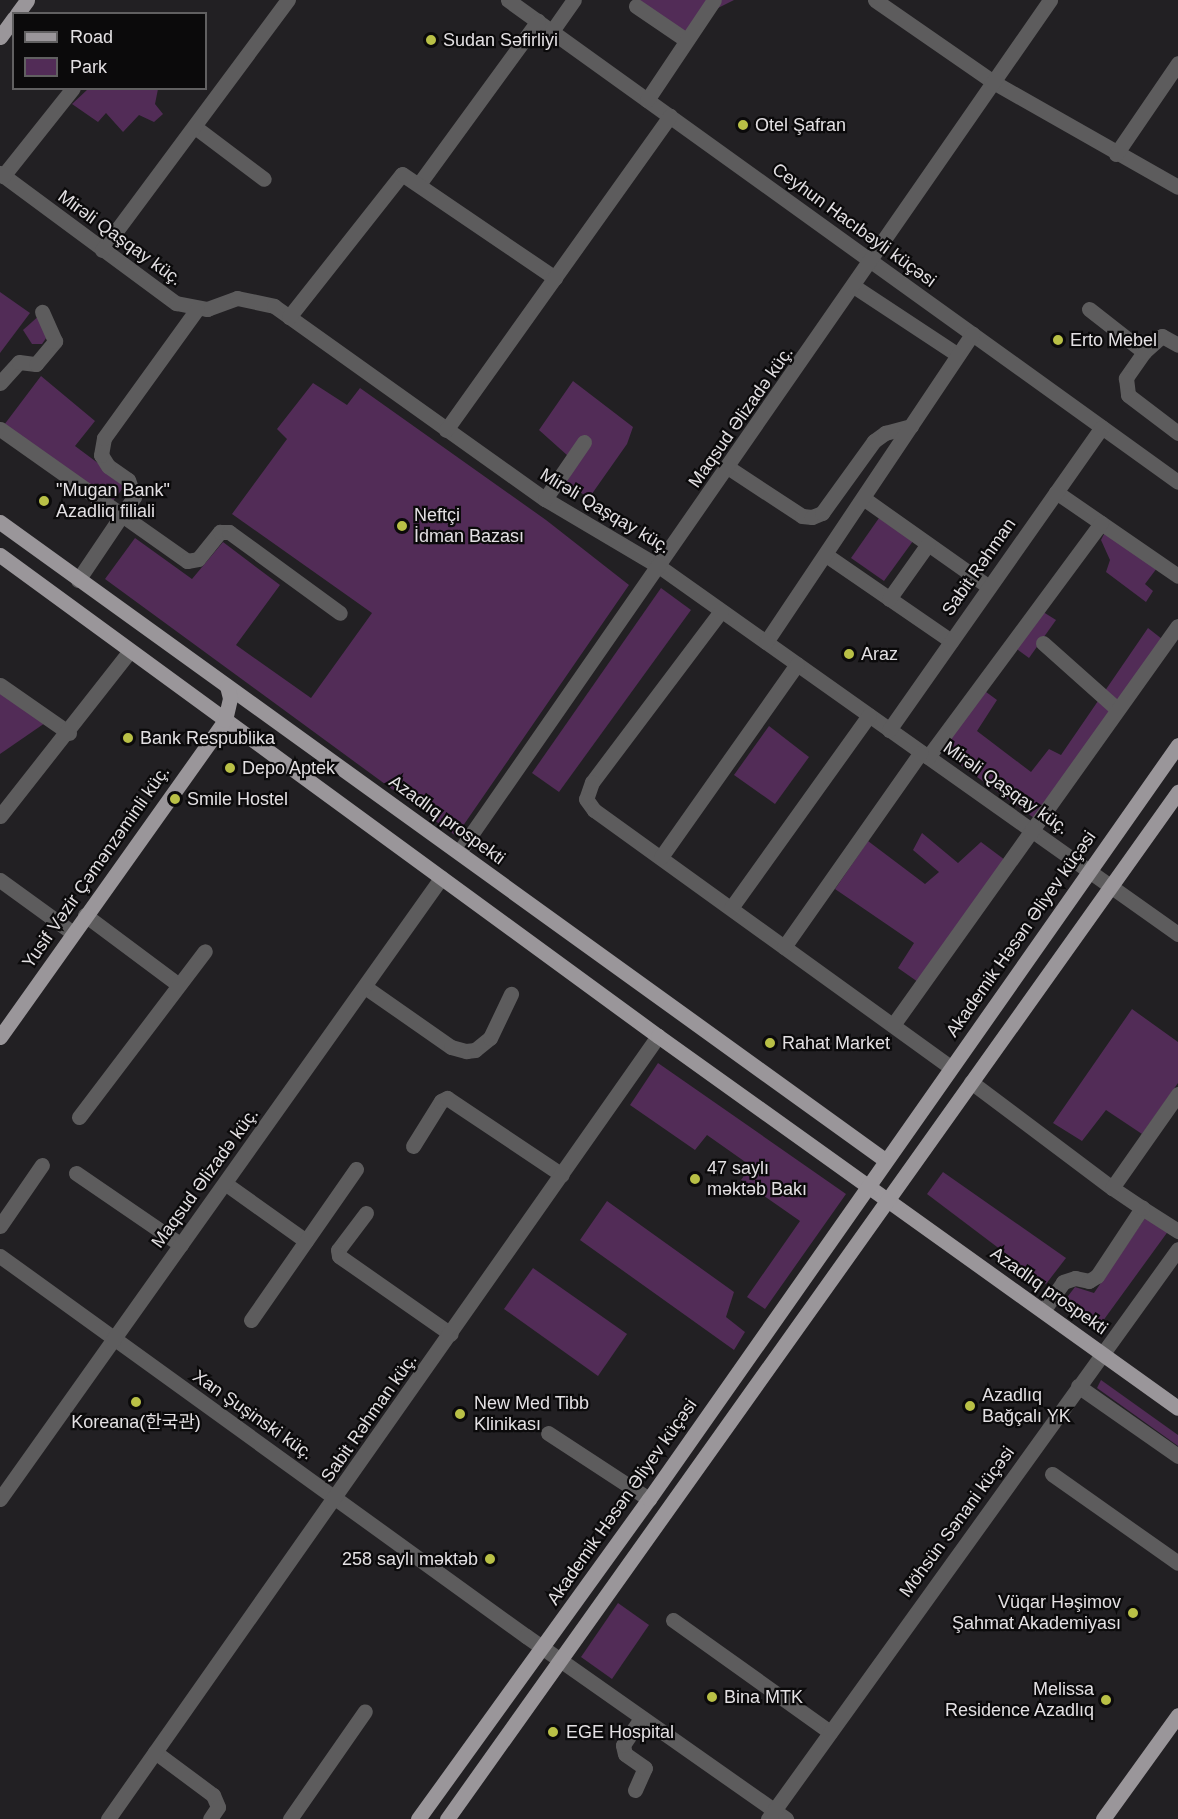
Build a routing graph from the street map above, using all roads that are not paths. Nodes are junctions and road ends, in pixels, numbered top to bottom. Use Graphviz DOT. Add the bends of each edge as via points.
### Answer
graph roads {
  1 [pos="288,0"];
  2 [pos="508,0"];
  3 [pos="574,0"];
  4 [pos="714,0"];
  5 [pos="875,0"];
  6 [pos="1050,0"];
  7 [pos="636,6"];
  8 [pos="12,21"];
  9 [pos="538,21"];
  10 [pos="552,31"];
  11 [pos="0,36"];
  12 [pos="686,40"];
  13 [pos="1178,63"];
  14 [pos="995,83"];
  15 [pos="71,90"];
  16 [pos="647,100"];
  17 [pos="670,116"];
  18 [pos="195,127"];
  19 [pos="1116,154"];
  20 [pos="2,175"];
  21 [pos="264,179"];
  22 [pos="419,184"];
  23 [pos="1178,188"];
  24 [pos="102,250"];
  25 [pos="872,262"];
  26 [pos="555,278"];
  27 [pos="855,286"];
  28 [pos="197,309"];
  29 [pos="1089,309"];
  30 [pos="42,312"];
  31 [pos="289,317"];
  32 [pos="972,334"];
  33 [pos="1178,345"];
  34 [pos="1144,352"];
  35 [pos="958,355"];
  36 [pos="0,383"];
  37 [pos="911,426"];
  38 [pos="1102,427"];
  39 [pos="0,429"];
  40 [pos="446,430"];
  41 [pos="1178,433"];
  42 [pos="584,442"];
  43 [pos="729,468"];
  44 [pos="1178,468"];
  45 [pos="1162,470"];
  46 [pos="1178,482"];
  47 [pos="1056,492"];
  48 [pos="864,498"];
  49 [pos="545,499"];
  50 [pos="124,515"];
  51 [pos="0,522"];
  52 [pos="1101,523"];
  53 [pos="928,544"];
  54 [pos="0,555"];
  55 [pos="826,555"];
  56 [pos="660,567"];
  57 [pos="1178,576"];
  58 [pos="78,580"];
  59 [pos="989,587"];
  60 [pos="889,599"];
  61 [pos="721,611"];
  62 [pos="340,614"];
  63 [pos="1178,626"];
  64 [pos="951,641"];
  65 [pos="766,642"];
  66 [pos="1043,643"];
  67 [pos="130,651"];
  68 [pos="797,664"];
  69 [pos="0,684"];
  70 [pos="227,686"];
  71 [pos="1117,709"];
  72 [pos="869,715"];
  73 [pos="225,720"];
  74 [pos="889,729"];
  75 [pos="69,733"];
  76 [pos="1178,745"];
  77 [pos="925,755"];
  78 [pos="1178,792"];
  79 [pos="0,816"];
  80 [pos="1033,831"];
  81 [pos="459,852"];
  82 [pos="661,857"];
  83 [pos="1090,871"];
  84 [pos="441,878"];
  85 [pos="0,880"];
  86 [pos="1111,886"];
  87 [pos="731,908"];
  88 [pos="85,915"];
  89 [pos="73,933"];
  90 [pos="1178,934"];
  91 [pos="784,947"];
  92 [pos="205,951"];
  93 [pos="179,986"];
  94 [pos="365,987"];
  95 [pos="511,994"];
  96 [pos="893,1025"];
  97 [pos="658,1036"];
  98 [pos="0,1037"];
  99 [pos="950,1067"];
  100 [pos="971,1082"];
  101 [pos="1178,1094"];
  102 [pos="79,1118"];
  103 [pos="413,1146"];
  104 [pos="885,1160"];
  105 [pos="42,1165"];
  106 [pos="356,1169"];
  107 [pos="76,1173"];
  108 [pos="562,1175"];
  109 [pos="226,1184"];
  110 [pos="866,1186"];
  111 [pos="1112,1188"];
  112 [pos="892,1204"];
  113 [pos="1142,1208"];
  114 [pos="366,1213"];
  115 [pos="0,1226"];
  116 [pos="1178,1231"];
  117 [pos="306,1241"];
  118 [pos="181,1245"];
  119 [pos="1178,1249"];
  120 [pos="0,1256"];
  121 [pos="1043,1311"];
  122 [pos="251,1320"];
  123 [pos="451,1334"];
  124 [pos="115,1341"];
  125 [pos="1103,1352"];
  126 [pos="1078,1386"];
  127 [pos="1178,1408"];
  128 [pos="549,1433"];
  129 [pos="1178,1456"];
  130 [pos="1052,1474"];
  131 [pos="336,1497"];
  132 [pos="0,1499"];
  133 [pos="649,1499"];
  134 [pos="1178,1563"];
  135 [pos="673,1620"];
  136 [pos="542,1648"];
  137 [pos="561,1661"];
  138 [pos="365,1710"];
  139 [pos="1178,1715"];
  140 [pos="641,1718"];
  141 [pos="831,1732"];
  142 [pos="155,1752"];
  143 [pos="635,1790"];
  144 [pos="776,1816"];
  145 [pos="108,1819"];
  146 [pos="210,1819"];
  147 [pos="290,1819"];
  148 [pos="418,1819"];
  149 [pos="447,1819"];
  150 [pos="1103,1819"];
  1 -- 18 [label="street"];
  2 -- 9 [label="street, Ceyhun Hacıbəyli küçəsi"];
  3 -- 10 [label="street"];
  4 -- 12 [label="street"];
  5 -- 14 [label="street"];
  6 -- 14 [label="street, Maqsud Əlizadə küç."];
  7 -- 12 [label="street"];
  8 -- 11 [label="main road"];
  9 -- 10 [label="street, Ceyhun Hacıbəyli küçəsi"];
  9 -- 22 [label="street"];
  10 -- 16 [label="street, Ceyhun Hacıbəyli küçəsi"];
  12 -- 16 [label="street"];
  13 -- 19 [label="street"];
  14 -- 19 [label="street"];
  14 -- 25 [label="street, Maqsud Əlizadə küç."];
  15 -- 20 [label="street"];
  16 -- 17 [label="street, Ceyhun Hacıbəyli küçəsi"];
  17 -- 25 [label="street, Ceyhun Hacıbəyli küçəsi"];
  17 -- 26 [label="street"];
  18 -- 21 [label="street"];
  18 -- 24 [label="street"];
  19 -- 23 [label="street"];
  20 -- 24 [label="street, Mirəli Qaşqay küç."];
  22 -- 26 [label="street"];
  22 -- 31 [label="street" via="402,174 397,176"];
  24 -- 28 [label="street, Mirəli Qaşqay küç." via="176,303"];
  25 -- 27 [label="street, Maqsud Əlizadə küç."];
  25 -- 32 [label="street, Ceyhun Hacıbəyli küçəsi"];
  26 -- 40 [label="street"];
  27 -- 35 [label="street"];
  27 -- 43 [label="street, Maqsud Əlizadə küç."];
  28 -- 31 [label="street, Mirəli Qaşqay küç." via="237,298 274,306"];
  28 -- 50 [label="street" via="104,438 101,455 133,489 134,497"];
  29 -- 34 [label="street"];
  30 -- 36 [label="street" via="55,341 36,364 19,362"];
  31 -- 40 [label="street, Mirəli Qaşqay küç."];
  32 -- 35 [label="street"];
  32 -- 38 [label="street, Ceyhun Hacıbəyli küçəsi"];
  33 -- 34 [label="street" via="1162,336"];
  34 -- 41 [label="street" via="1126,378 1128,395"];
  35 -- 37 [label="street"];
  37 -- 43 [label="street" via="885,433 874,441 822,513 812,517 802,516"];
  37 -- 48 [label="street"];
  38 -- 45 [label="street, Ceyhun Hacıbəyli küçəsi"];
  38 -- 47 [label="street, Sabit Rəhman"];
  39 -- 50 [label="street"];
  40 -- 49 [label="street, Mirəli Qaşqay küç."];
  42 -- 49 [label="street"];
  43 -- 56 [label="street, Maqsud Əlizadə küç."];
  44 -- 45 [label="street"];
  45 -- 46 [label="street, Ceyhun Hacıbəyli küçəsi"];
  47 -- 52 [label="street"];
  47 -- 59 [label="street, Sabit Rəhman"];
  48 -- 53 [label="street"];
  48 -- 55 [label="street"];
  49 -- 56 [label="street, Mirəli Qaşqay küç."];
  50 -- 58 [label="street"];
  50 -- 62 [label="street" via="187,561 198,559 220,532 229,532"];
  51 -- 58 [label="main road, Azadlıq prospekti"];
  52 -- 57 [label="street"];
  52 -- 77 [label="street"];
  53 -- 59 [label="street"];
  53 -- 60 [label="street"];
  54 -- 67 [label="main road"];
  55 -- 60 [label="street"];
  55 -- 65 [label="street"];
  56 -- 61 [label="street, Mirəli Qaşqay küç."];
  56 -- 81 [label="street, Maqsud Əlizadə küç."];
  58 -- 70 [label="main road, Azadlıq prospekti"];
  59 -- 64 [label="street, Sabit Rəhman"];
  60 -- 64 [label="street"];
  61 -- 65 [label="street, Mirəli Qaşqay küç."];
  61 -- 82 [label="street" via="592,782 586,799 594,810"];
  63 -- 71 [label="street"];
  64 -- 74 [label="street, Sabit Rəhman"];
  65 -- 68 [label="street, Mirəli Qaşqay küç."];
  66 -- 71 [label="street"];
  67 -- 73 [label="main road"];
  67 -- 75 [label="street"];
  68 -- 72 [label="street, Mirəli Qaşqay küç."];
  68 -- 82 [label="street"];
  69 -- 75 [label="street"];
  70 -- 73 [label="main road" via="230,698"];
  70 -- 81 [label="main road, Azadlıq prospekti"];
  71 -- 80 [label="street"];
  72 -- 74 [label="street, Mirəli Qaşqay küç."];
  72 -- 87 [label="street"];
  73 -- 84 [label="main road"];
  73 -- 88 [label="main road, Yusif Vəzir Çəmənzəminli küç."];
  74 -- 77 [label="street, Mirəli Qaşqay küç."];
  75 -- 79 [label="street"];
  76 -- 83 [label="main road, Akademik Həsən Əliyev küçəsi"];
  77 -- 80 [label="street, Mirəli Qaşqay küç."];
  77 -- 91 [label="street"];
  78 -- 86 [label="main road"];
  80 -- 83 [label="street, Mirəli Qaşqay küç."];
  80 -- 96 [label="street"];
  81 -- 104 [label="main road, Azadlıq prospekti"];
  82 -- 87 [label="street"];
  83 -- 86 [label="street, Mirəli Qaşqay küç."];
  83 -- 99 [label="main road, Akademik Həsən Əliyev küçəsi"];
  84 -- 94 [label="street, Maqsud Əlizadə küç."];
  84 -- 97 [label="main road"];
  85 -- 89 [label="street"];
  86 -- 90 [label="street, Mirəli Qaşqay küç."];
  86 -- 100 [label="main road"];
  87 -- 91 [label="street"];
  88 -- 89 [label="main road, Yusif Vəzir Çəmənzəminli küç."];
  88 -- 93 [label="street"];
  89 -- 98 [label="main road, Yusif Vəzir Çəmənzəminli küç."];
  91 -- 96 [label="street"];
  92 -- 93 [label="street"];
  93 -- 102 [label="street"];
  94 -- 95 [label="street" via="451,1047 466,1051 475,1050 490,1038"];
  94 -- 109 [label="street, Maqsud Əlizadə küç."];
  96 -- 99 [label="street"];
  97 -- 108 [label="street, Sabit Rəhman küç."];
  97 -- 110 [label="main road, Azadlıq prospekti"];
  99 -- 104 [label="main road, Akademik Həsən Əliyev küçəsi"];
  100 -- 111 [label="street"];
  100 -- 112 [label="main road" via="915,1161"];
  101 -- 111 [label="street"];
  103 -- 108 [label="street" via="441,1101 447,1098"];
  104 -- 110 [label="main road, Akademik Həsən Əliyev küçəsi"];
  105 -- 115 [label="street"];
  106 -- 117 [label="street"];
  107 -- 118 [label="street"];
  108 -- 123 [label="street, Sabit Rəhman küç."];
  109 -- 117 [label="street"];
  109 -- 118 [label="street, Maqsud Əlizadə küç."];
  110 -- 112 [label="main road, Azadlıq prospekti"];
  110 -- 133 [label="main road, Akademik Həsən Əliyev küçəsi"];
  111 -- 113 [label="street"];
  112 -- 121 [label="main road, Azadlıq prospekti"];
  112 -- 137 [label="main road" via="874,1219"];
  113 -- 116 [label="street"];
  113 -- 121 [label="street" via="1097,1276 1089,1281 1075,1278 1063,1282"];
  114 -- 123 [label="street" via="338,1250 339,1256"];
  117 -- 122 [label="street"];
  118 -- 124 [label="street, Maqsud Əlizadə küç."];
  119 -- 125 [label="street, Möhsün Sənani küçəsi"];
  120 -- 124 [label="street, Xan Şuşinski küç."];
  121 -- 125 [label="main road, Azadlıq prospekti"];
  123 -- 131 [label="street, Sabit Rəhman küç."];
  124 -- 131 [label="street, Xan Şuşinski küç."];
  124 -- 132 [label="street, Maqsud Əlizadə küç."];
  125 -- 126 [label="street, Möhsün Sənani küçəsi"];
  125 -- 127 [label="main road, Azadlıq prospekti"];
  126 -- 129 [label="street"];
  126 -- 141 [label="street, Möhsün Sənani küçəsi"];
  128 -- 133 [label="street"];
  130 -- 134 [label="street"];
  131 -- 136 [label="street, Xan Şuşinski küç."];
  131 -- 142 [label="street, Sabit Rəhman küç."];
  133 -- 136 [label="main road, Akademik Həsən Əliyev küçəsi"];
  135 -- 141 [label="street"];
  136 -- 137 [label="street, Xan Şuşinski küç."];
  136 -- 148 [label="main road, Akademik Həsən Əliyev küçəsi"];
  137 -- 140 [label="street"];
  137 -- 149 [label="main road"];
  138 -- 147 [label="street"];
  139 -- 150 [label="main road"];
  140 -- 143 [label="street" via="623,1745 626,1754 645,1768"];
  140 -- 144 [label="street"];
  141 -- 144 [label="street, Möhsün Sənani küçəsi"];
  142 -- 145 [label="street, Sabit Rəhman küç."];
  142 -- 146 [label="street" via="213,1795 218,1807"];
}
